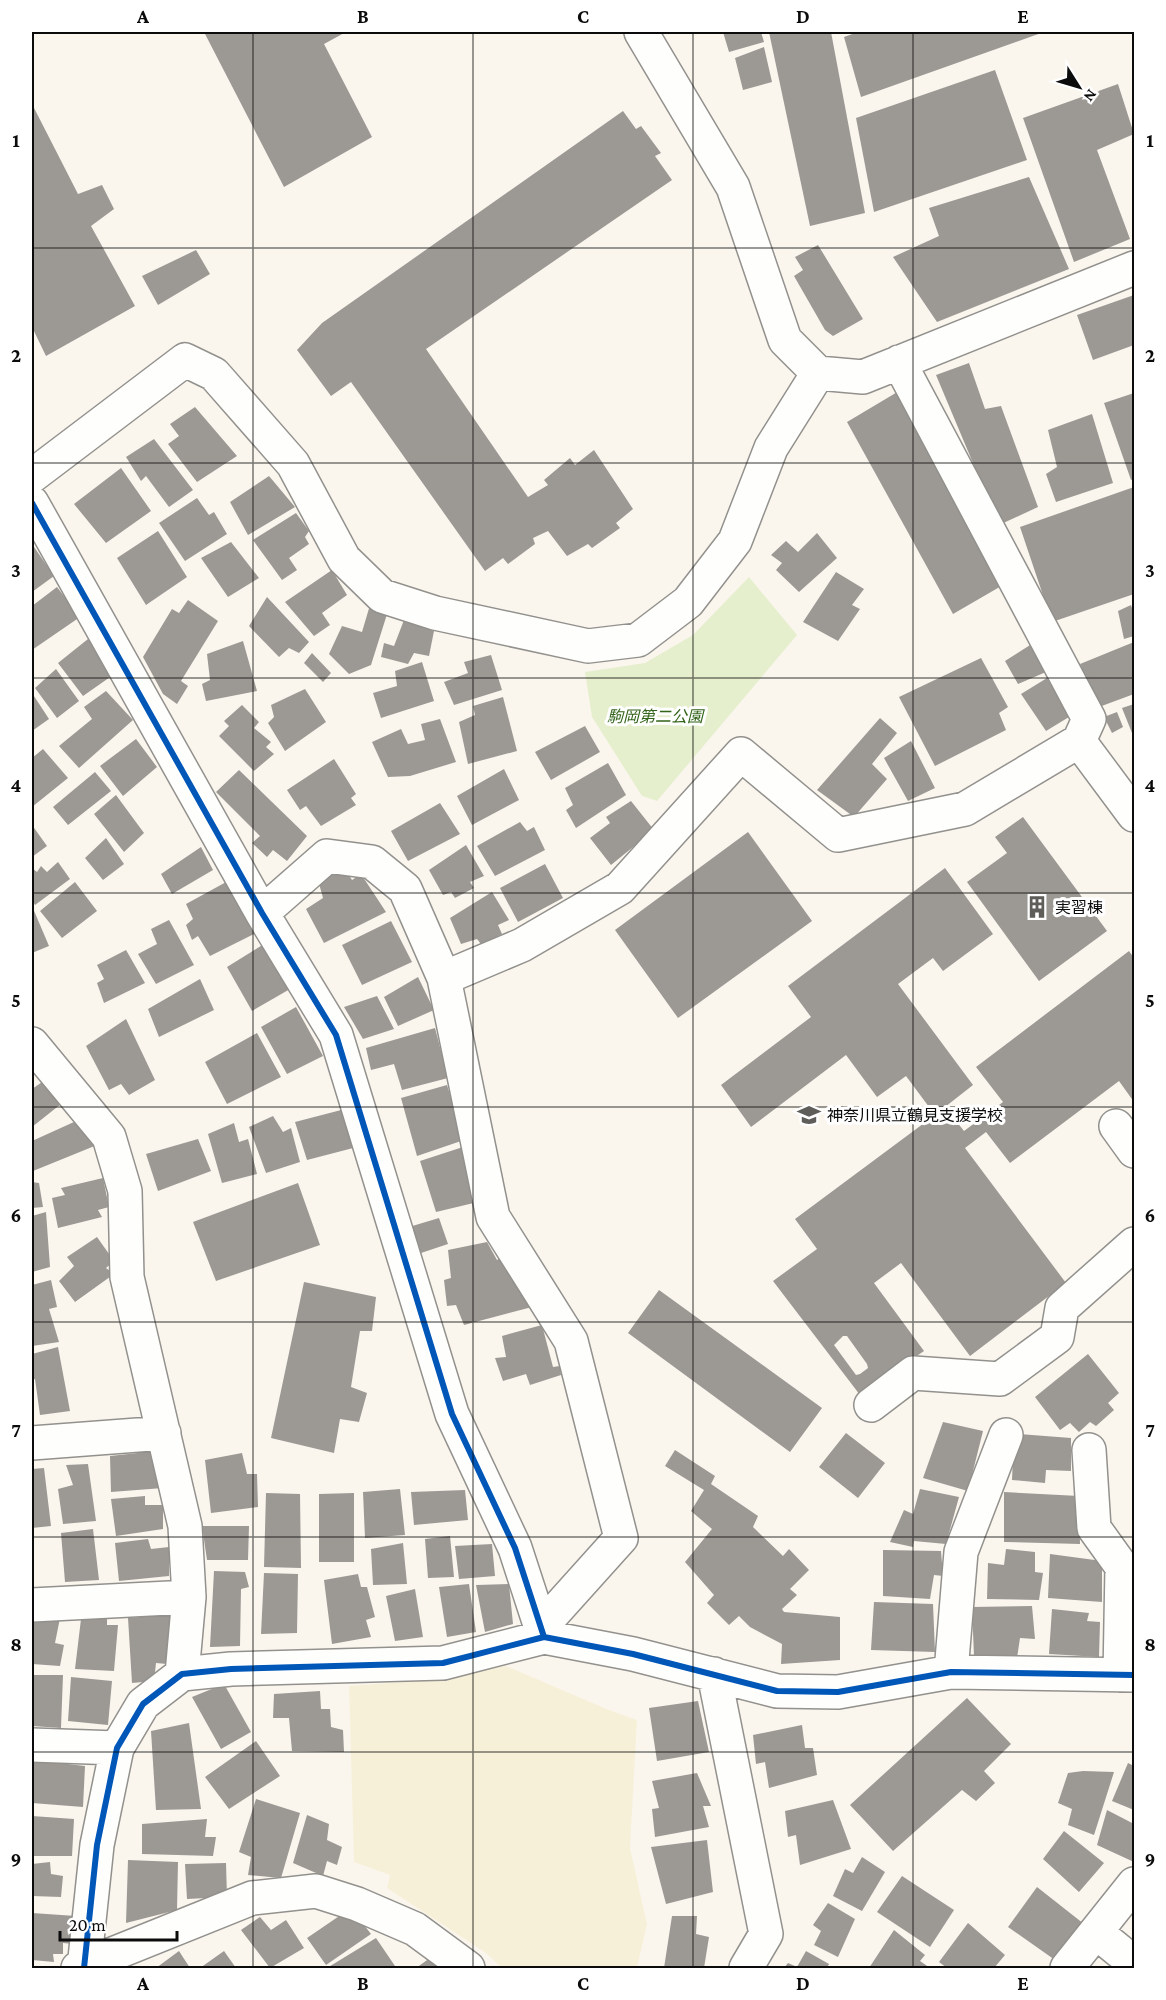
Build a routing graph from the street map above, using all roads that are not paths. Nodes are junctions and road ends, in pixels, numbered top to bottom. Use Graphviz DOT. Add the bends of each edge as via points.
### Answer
graph roads {
  1 [pos="641,32"];
  2 [pos="1134,268"];
  3 [pos="899,362"];
  4 [pos="818,373"];
  5 [pos="32,477"];
  6 [pos="32,503"];
  7 [pos="1079,741"];
  8 [pos="1134,815"];
  9 [pos="262,914"];
  10 [pos="444,978"];
  11 [pos="32,1044"];
  12 [pos="1134,1245"];
  13 [pos="871,1405"];
  14 [pos="164,1433"];
  15 [pos="1006,1435"];
  16 [pos="32,1443"];
  17 [pos="1089,1450"];
  18 [pos="189,1597"];
  19 [pos="32,1605"];
  20 [pos="543,1632"];
  21 [pos="951,1672"];
  22 [pos="182,1674"];
  23 [pos="714,1674"];
  24 [pos="1127,1675"];
  25 [pos="32,1745"];
  26 [pos="117,1748"];
  27 [pos="1134,1884"];
  28 [pos="1096,1932"];
  29 [pos="1134,1963"];
  30 [pos="81,1968"];
  31 [pos="468,1968"];
  32 [pos="746,1968"];
  33 [pos="1067,1968"];
  1 -- 4 [label="street" via="733,188 785,340"];
  2 -- 3 [label="street"];
  3 -- 4 [label="street" via="863,377"];
  3 -- 7 [label="street" via="1089,719"];
  4 -- 5 [label="street" via="771,448 735,542 688,602 638,640 588,646 435,613 382,596 344,559 292,464 214,374 185,360"];
  6 -- 9 [label="street"];
  7 -- 8 [label="street"];
  7 -- 10 [label="street" via="965,809 838,835 741,754 620,888 522,945"];
  9 -- 10 [label="street" via="327,856 372,862 405,889"];
  9 -- 20 [label="street" via="336,1035 452,1414 515,1548"];
  10 -- 20 [label="street" via="493,1217 571,1341 621,1538"];
  11 -- 14 [label="street" via="109,1137 125,1191 127,1277"];
  12 -- 13 [label="street" via="1062,1308 1057,1337 999,1379 913,1373"];
  14 -- 16 [label="street"];
  14 -- 18 [label="street" via="185,1526"];
  15 -- 21 [label="street" via="961,1552"];
  17 -- 24 [label="street" via="1094,1528 1122,1567"];
  18 -- 19 [label="street"];
  18 -- 22 [label="street"];
  20 -- 22 [label="street" via="443,1663"];
  20 -- 23 [label="street"];
  21 -- 23 [label="street" via="838,1692 777,1691"];
  21 -- 24 [label="street"];
  22 -- 26 [label="street" via="143,1704"];
  23 -- 32 [label="street" via="766,1934"];
  25 -- 26 [label="street"];
  26 -- 30 [label="street" via="97,1845"];
  27 -- 28 [label="street"];
  28 -- 29 [label="street"];
  28 -- 33 [label="street"];
  30 -- 31 [label="street" via="252,1898 316,1891 415,1929"];
}
